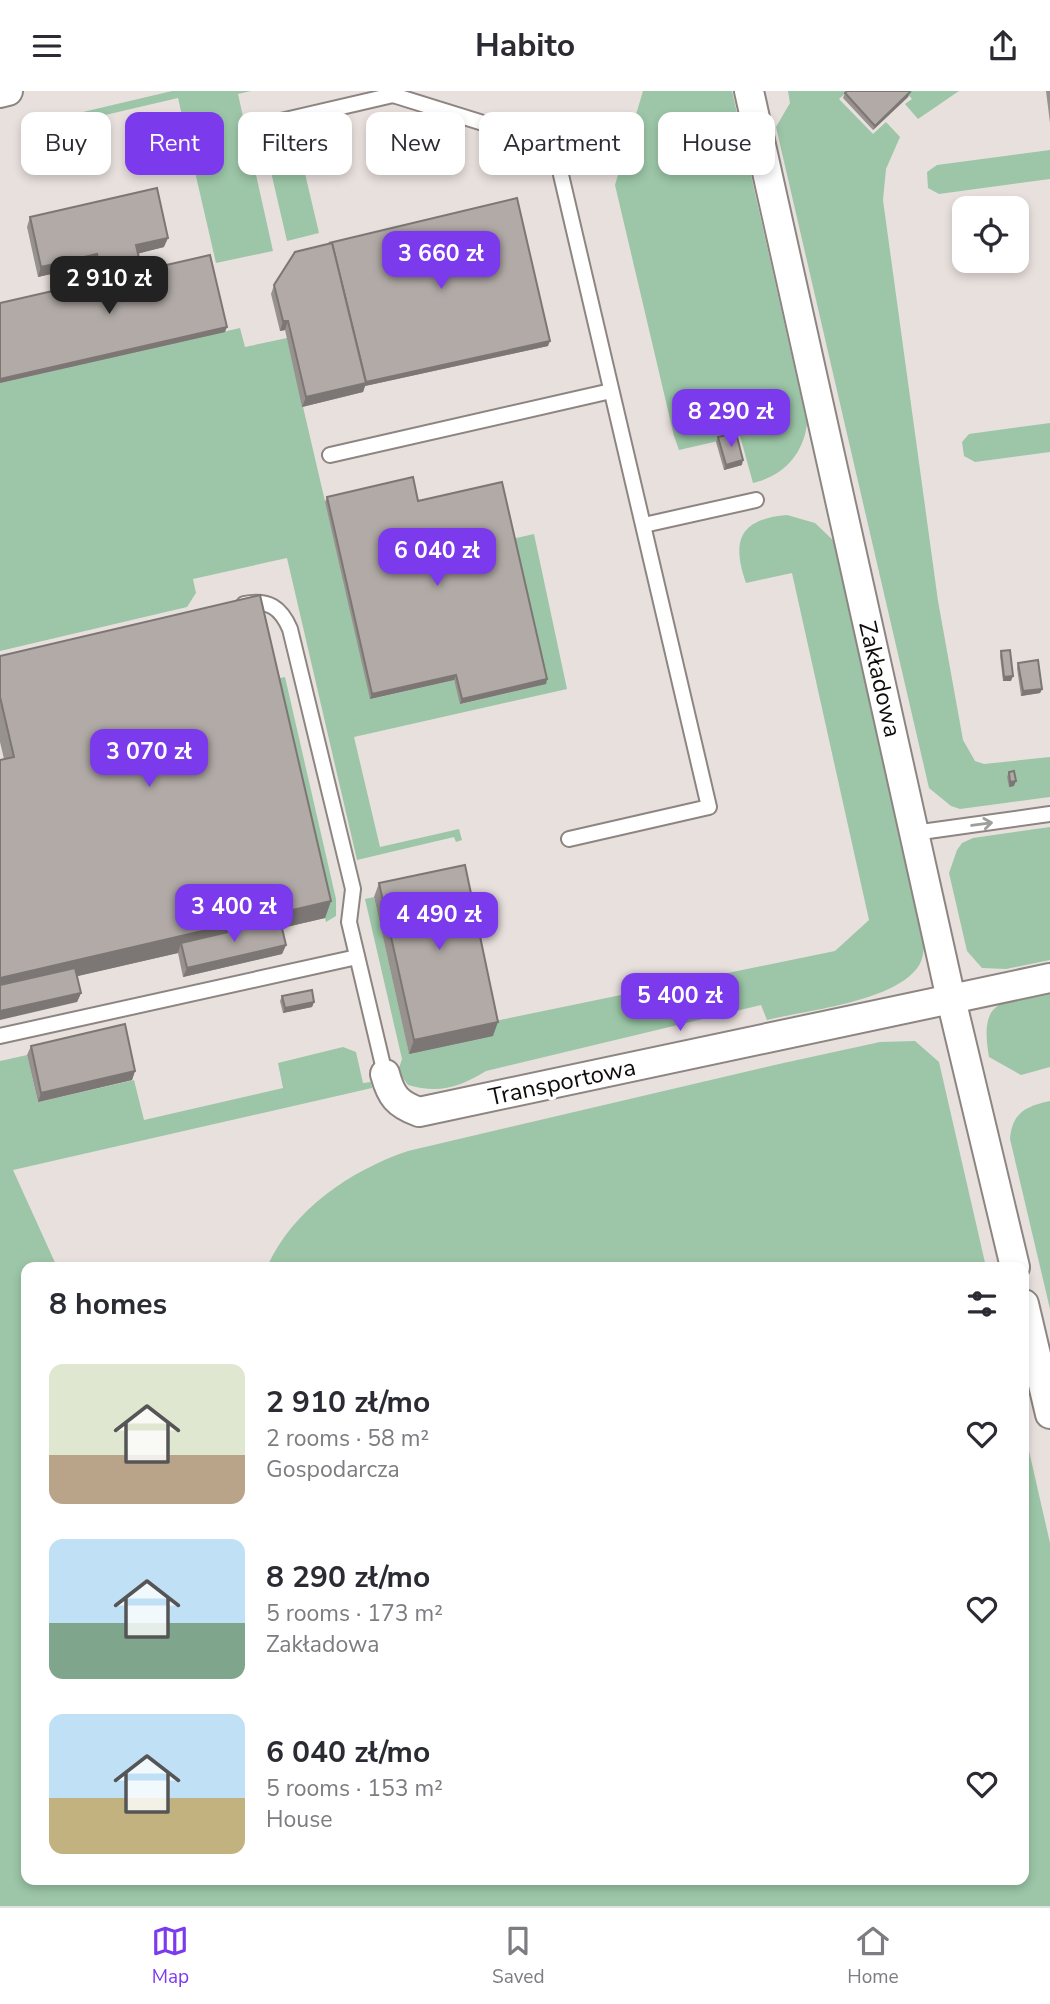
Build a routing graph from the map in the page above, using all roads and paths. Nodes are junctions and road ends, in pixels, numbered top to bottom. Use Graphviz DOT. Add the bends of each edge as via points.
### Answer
graph roads {
  1 [pos="8,91"];
  2 [pos="749,91"];
  3 [pos="0,93"];
  4 [pos="393,93"];
  5 [pos="316,112"];
  6 [pos="611,391"];
  7 [pos="330,455"];
  8 [pos="757,500"];
  9 [pos="644,525"];
  10 [pos="223,609"];
  11 [pos="1050,814"];
  12 [pos="914,833"];
  13 [pos="569,839"];
  14 [pos="357,957"];
  15 [pos="1050,978"];
  16 [pos="951,999"];
  17 [pos="0,1035"];
  18 [pos="384,1074"];
  19 [pos="1014,1262"];
  20 [pos="1029,1325"];
  21 [pos="1050,1414"];
  1 -- 3 [label="street"];
  2 -- 12 [label="street, Zakładowa"];
  4 -- 5 [label="lane"];
  4 -- 6 [label="lane" via="554,145"];
  6 -- 7 [label="lane"];
  6 -- 9 [label="lane"];
  8 -- 9 [label="lane"];
  9 -- 13 [label="lane" via="709,807"];
  10 -- 14 [label="lane" via="269,603 283,612 290,629 353,889 349,922"];
  12 -- 11 [label="lane, one-way"];
  12 -- 16 [label="street, Zakładowa"];
  14 -- 17 [label="lane"];
  14 -- 18 [label="lane"];
  15 -- 16 [label="street, Transportowa"];
  16 -- 18 [label="street, Transportowa" via="419,1112 400,1105 389,1093"];
  16 -- 19 [label="street, Zakładowa"];
  20 -- 21 [label="street"];
}
